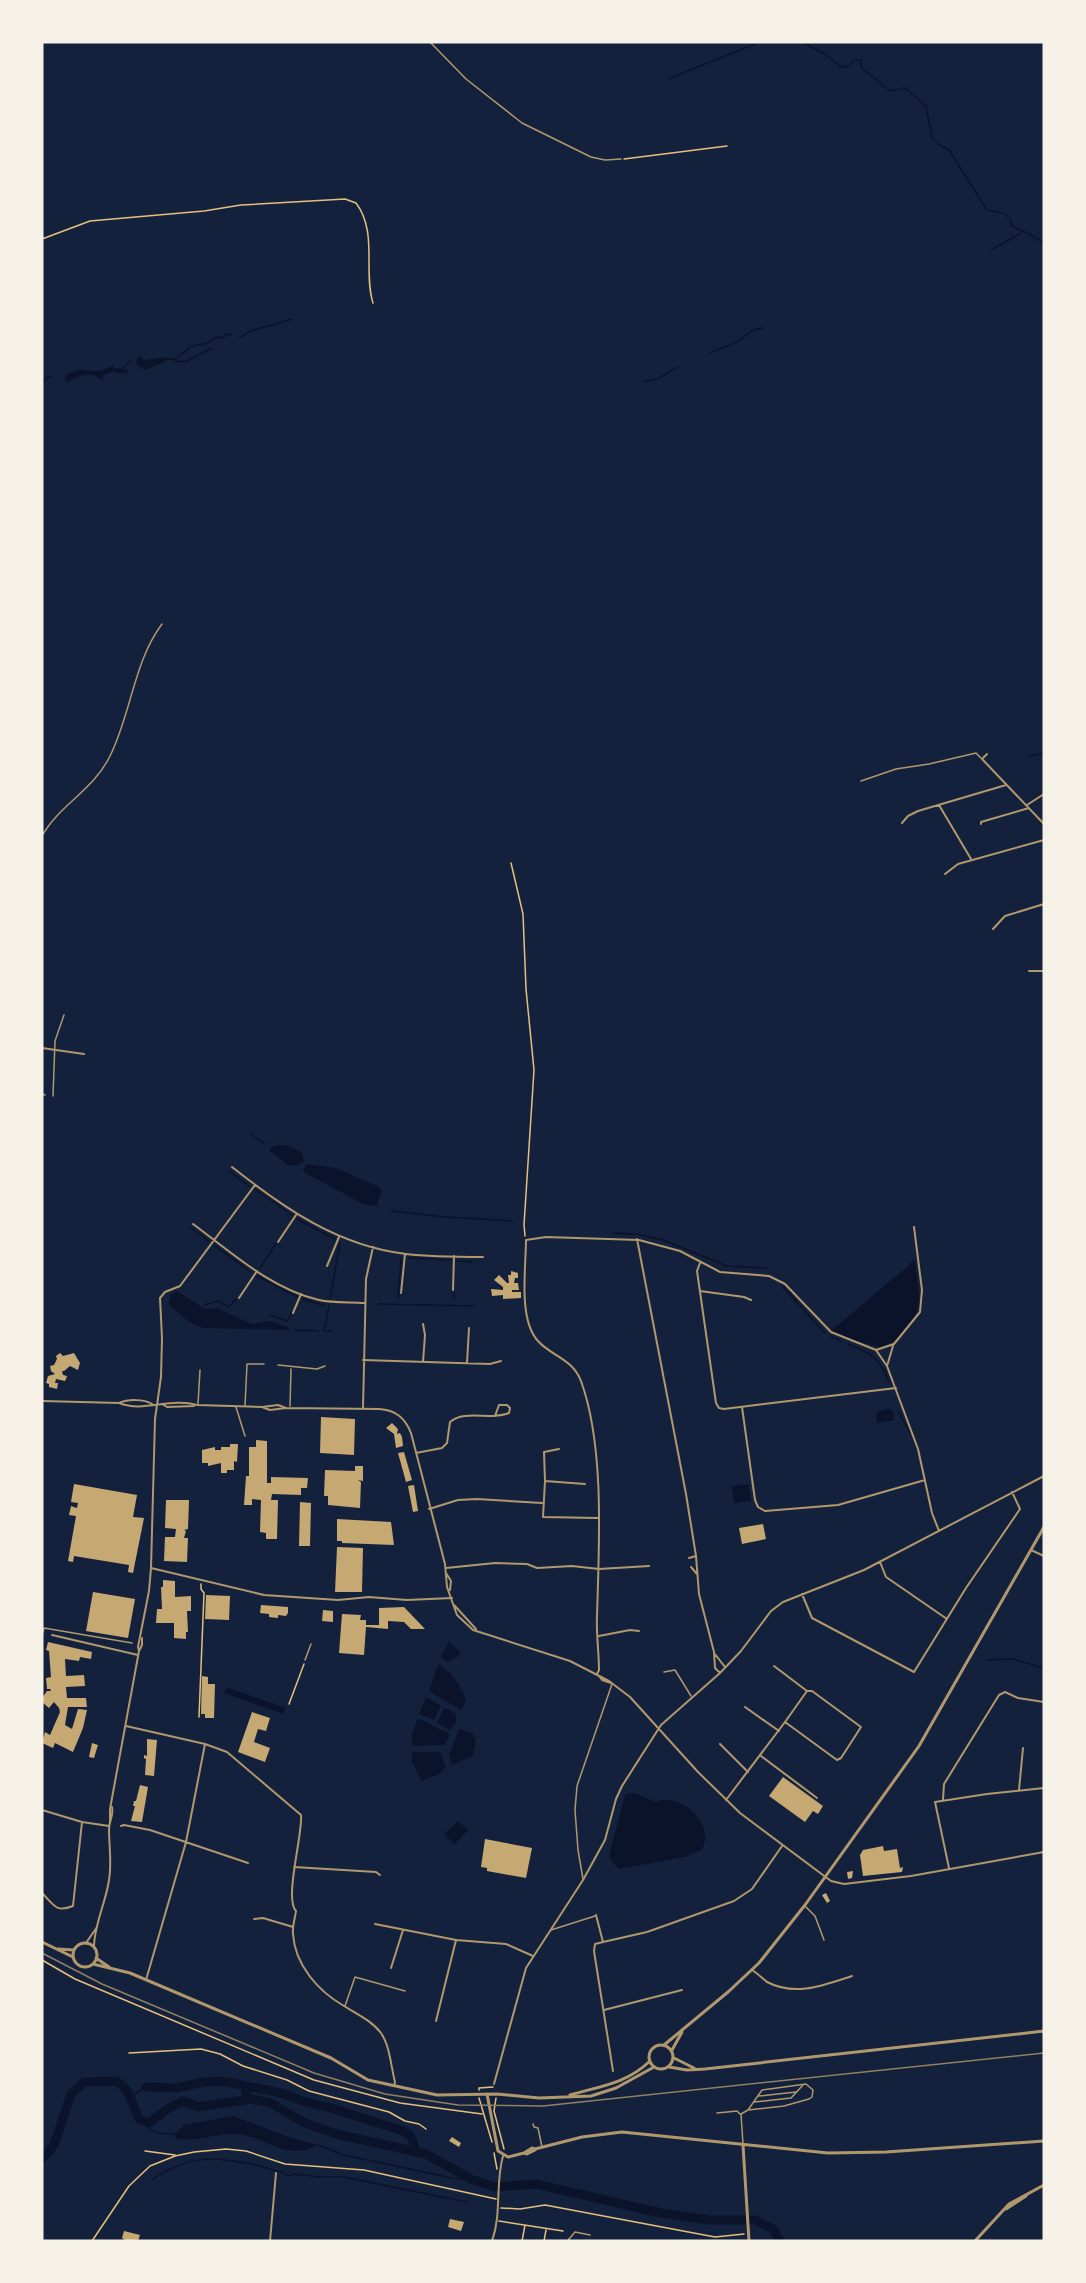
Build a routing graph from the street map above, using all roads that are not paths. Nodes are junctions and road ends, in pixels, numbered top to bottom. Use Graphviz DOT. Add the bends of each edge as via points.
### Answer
graph roads {
  1 [pos="430,42"];
  2 [pos="621,159"];
  3 [pos="162,624"];
  4 [pos="987,754"];
  5 [pos="982,759"];
  6 [pos="861,781"];
  7 [pos="1006,785"];
  8 [pos="1044,795"];
  9 [pos="939,805"];
  10 [pos="1028,806"];
  11 [pos="902,823"];
  12 [pos="981,824"];
  13 [pos="1044,824"];
  14 [pos="42,836"];
  15 [pos="1044,840"];
  16 [pos="971,860"];
  17 [pos="945,874"];
  18 [pos="1043,904"];
  19 [pos="1044,912"];
  20 [pos="993,929"];
  21 [pos="1029,971"];
  22 [pos="1044,971"];
  23 [pos="64,1015"];
  24 [pos="42,1048"];
  25 [pos="55,1050"];
  26 [pos="84,1054"];
  27 [pos="53,1096"];
  28 [pos="232,1167"];
  29 [pos="255,1185"];
  30 [pos="296,1215"];
  31 [pos="193,1224"];
  32 [pos="914,1227"];
  33 [pos="339,1237"];
  34 [pos="637,1239"];
  35 [pos="215,1240"];
  36 [pos="278,1242"];
  37 [pos="373,1247"];
  38 [pos="405,1254"];
  39 [pos="454,1256"];
  40 [pos="483,1257"];
  41 [pos="700,1263"];
  42 [pos="327,1266"];
  43 [pos="257,1271"];
  44 [pos="453,1290"];
  45 [pos="700,1291"];
  46 [pos="401,1293"];
  47 [pos="301,1294"];
  48 [pos="239,1298"];
  49 [pos="751,1300"];
  50 [pos="364,1303"];
  51 [pos="293,1313"];
  52 [pos="423,1324"];
  53 [pos="468,1328"];
  54 [pos="894,1344"];
  55 [pos="876,1350"];
  56 [pos="363,1360"];
  57 [pos="501,1361"];
  58 [pos="423,1362"];
  59 [pos="467,1363"];
  60 [pos="264,1364"];
  61 [pos="278,1365"];
  62 [pos="325,1366"];
  63 [pos="887,1366"];
  64 [pos="291,1368"];
  65 [pos="200,1370"];
  66 [pos="896,1388"];
  67 [pos="42,1401"];
  68 [pos="159,1404"];
  69 [pos="198,1405"];
  70 [pos="236,1406"];
  71 [pos="245,1407"];
  72 [pos="742,1407"];
  73 [pos="288,1408"];
  74 [pos="363,1410"];
  75 [pos="495,1416"];
  76 [pos="245,1436"];
  77 [pos="559,1449"];
  78 [pos="416,1453"];
  79 [pos="1044,1476"];
  80 [pos="925,1480"];
  81 [pos="545,1481"];
  82 [pos="585,1484"];
  83 [pos="1012,1492"];
  84 [pos="542,1503"];
  85 [pos="429,1509"];
  86 [pos="598,1518"];
  87 [pos="1044,1527"];
  88 [pos="939,1531"];
  89 [pos="1031,1550"];
  90 [pos="696,1556"];
  91 [pos="1044,1556"];
  92 [pos="689,1558"];
  93 [pos="880,1562"];
  94 [pos="649,1566"];
  95 [pos="691,1567"];
  96 [pos="151,1568"];
  97 [pos="446,1568"];
  98 [pos="599,1569"];
  99 [pos="698,1576"];
  100 [pos="802,1594"];
  101 [pos="452,1598"];
  102 [pos="454,1605"];
  103 [pos="466,1618"];
  104 [pos="947,1619"];
  105 [pos="462,1622"];
  106 [pos="478,1630"];
  107 [pos="639,1631"];
  108 [pos="42,1635"];
  109 [pos="52,1635"];
  110 [pos="599,1636"];
  111 [pos="132,1643"];
  112 [pos="311,1644"];
  113 [pos="714,1652"];
  114 [pos="138,1655"];
  115 [pos="305,1660"];
  116 [pos="774,1666"];
  117 [pos="725,1667"];
  118 [pos="663,1672"];
  119 [pos="720,1673"];
  120 [pos="598,1675"];
  121 [pos="612,1683"];
  122 [pos="807,1691"];
  123 [pos="691,1697"];
  124 [pos="1044,1702"];
  125 [pos="745,1707"];
  126 [pos="785,1722"];
  127 [pos="125,1726"];
  128 [pos="658,1730"];
  129 [pos="779,1731"];
  130 [pos="205,1744"];
  131 [pos="720,1744"];
  132 [pos="1023,1748"];
  133 [pos="761,1756"];
  134 [pos="748,1772"];
  135 [pos="1044,1788"];
  136 [pos="1019,1790"];
  137 [pos="817,1798"];
  138 [pos="726,1800"];
  139 [pos="943,1800"];
  140 [pos="42,1810"];
  141 [pos="82,1822"];
  142 [pos="109,1824"];
  143 [pos="121,1826"];
  144 [pos="186,1842"];
  145 [pos="782,1846"];
  146 [pos="1044,1852"];
  147 [pos="248,1863"];
  148 [pos="294,1867"];
  149 [pos="950,1870"];
  150 [pos="380,1875"];
  151 [pos="825,1876"];
  152 [pos="583,1880"];
  153 [pos="42,1893"];
  154 [pos="805,1905"];
  155 [pos="596,1915"];
  156 [pos="254,1918"];
  157 [pos="375,1924"];
  158 [pos="97,1927"];
  159 [pos="293,1927"];
  160 [pos="404,1930"];
  161 [pos="551,1930"];
  162 [pos="456,1940"];
  163 [pos="824,1940"];
  164 [pos="603,1941"];
  165 [pos="42,1942"];
  166 [pos="86,1943"];
  167 [pos="94,1947"];
  168 [pos="54,1949"];
  169 [pos="74,1950"];
  170 [pos="533,1956"];
  171 [pos="74,1957"];
  172 [pos="96,1958"];
  173 [pos="93,1964"];
  174 [pos="110,1968"];
  175 [pos="391,1968"];
  176 [pos="752,1970"];
  177 [pos="852,1976"];
  178 [pos="146,1980"];
  179 [pos="682,1990"];
  180 [pos="405,1991"];
  181 [pos="345,2007"];
  182 [pos="604,2010"];
  183 [pos="436,2021"];
  184 [pos="685,2028"];
  185 [pos="1044,2032"];
  186 [pos="664,2045"];
  187 [pos="672,2051"];
  188 [pos="674,2058"];
  189 [pos="650,2061"];
  190 [pos="654,2067"];
  191 [pos="669,2067"];
  192 [pos="696,2069"];
  193 [pos="613,2071"];
  194 [pos="495,2085"];
  195 [pos="803,2085"];
  196 [pos="394,2086"];
  197 [pos="796,2092"];
  198 [pos="487,2094"];
  199 [pos="566,2096"];
  200 [pos="758,2097"];
  201 [pos="754,2102"];
  202 [pos="748,2110"];
  203 [pos="717,2113"];
  204 [pos="741,2114"];
  205 [pos="534,2124"];
  206 [pos="1044,2142"];
  207 [pos="742,2145"];
  208 [pos="543,2148"];
  209 [pos="503,2156"];
  210 [pos="276,2173"];
  211 [pos="1044,2185"];
  212 [pos="590,2235"];
  213 [pos="569,2240"];
  214 [pos="270,2241"];
  215 [pos="492,2241"];
  216 [pos="749,2241"];
  217 [pos="975,2241"];
  1 -- 2 [label="lane" via="466,79 522,123 591,157"];
  3 -- 14 [label="lane" via="146,649 110,757 80,796 52,819"];
  4 -- 5 [label="street"];
  5 -- 6 [label="lane" via="976,753 896,769"];
  5 -- 7 [label="street"];
  7 -- 9 [label="street"];
  7 -- 10 [label="street"];
  8 -- 10 [label="street"];
  9 -- 11 [label="street" via="913,813"];
  9 -- 16 [label="street"];
  10 -- 12 [label="street"];
  10 -- 13 [label="street"];
  15 -- 16 [label="street"];
  16 -- 17 [label="street"];
  18 -- 19 [label="street"];
  18 -- 20 [label="street" via="1005,916"];
  21 -- 22 [label="street"];
  23 -- 25 [label="lane"];
  24 -- 25 [label="street"];
  25 -- 26 [label="street"];
  25 -- 27 [label="lane"];
  28 -- 29 [label="street"];
  29 -- 30 [label="street"];
  29 -- 35 [label="street"];
  30 -- 33 [label="street"];
  30 -- 36 [label="street"];
  31 -- 35 [label="street"];
  32 -- 54 [label="street" via="922,1305 916,1319"];
  33 -- 37 [label="street"];
  33 -- 42 [label="street"];
  34 -- 41 [label="street" via="680,1251"];
  34 -- 86 [label="street" via="526,1240 525,1316 538,1341 566,1360 580,1379 596,1461"];
  34 -- 90 [label="street"];
  35 -- 43 [label="street"];
  35 -- 68 [label="street" via="180,1286 160,1298"];
  37 -- 38 [label="street"];
  37 -- 50 [label="street"];
  38 -- 39 [label="street"];
  38 -- 46 [label="street"];
  39 -- 40 [label="street"];
  39 -- 44 [label="street"];
  41 -- 45 [label="street"];
  41 -- 55 [label="street" via="720,1272 778,1279 831,1332"];
  43 -- 47 [label="street"];
  43 -- 48 [label="street"];
  45 -- 49 [label="street"];
  45 -- 72 [label="street" via="716,1403 721,1409"];
  47 -- 50 [label="street" via="327,1302"];
  47 -- 51 [label="street"];
  50 -- 56 [label="street"];
  52 -- 58 [label="street"];
  53 -- 59 [label="street"];
  54 -- 55 [label="street"];
  54 -- 63 [label="street"];
  55 -- 63 [label="street"];
  56 -- 58 [label="street"];
  56 -- 74 [label="street"];
  57 -- 59 [label="street"];
  58 -- 59 [label="street"];
  60 -- 71 [label="lane" via="247,1364"];
  61 -- 64 [label="lane"];
  62 -- 64 [label="lane"];
  63 -- 66 [label="street"];
  64 -- 73 [label="lane"];
  65 -- 69 [label="lane"];
  66 -- 72 [label="street"];
  66 -- 80 [label="street"];
  67 -- 68 [label="street"];
  68 -- 69 [label="street"];
  68 -- 96 [label="street" via="155,1419"];
  69 -- 70 [label="street"];
  70 -- 71 [label="street"];
  70 -- 76 [label="lane"];
  71 -- 73 [label="street"];
  72 -- 80 [label="street" via="755,1500 765,1511 838,1504"];
  73 -- 74 [label="street"];
  74 -- 78 [label="street" via="386,1409 400,1416 411,1433"];
  75 -- 75 [label="street" via="508,1415 510,1408 499,1405"];
  75 -- 78 [label="street" via="457,1417 450,1422 447,1443 442,1448"];
  77 -- 81 [label="street" via="544,1452"];
  78 -- 85 [label="street"];
  79 -- 83 [label="street"];
  80 -- 88 [label="street"];
  81 -- 82 [label="street"];
  81 -- 84 [label="street"];
  83 -- 88 [label="street"];
  83 -- 104 [label="street" via="1020,1509"];
  84 -- 85 [label="street" via="458,1500"];
  84 -- 86 [label="street" via="543,1517"];
  85 -- 97 [label="street"];
  86 -- 98 [label="street"];
  87 -- 89 [label="street"];
  88 -- 93 [label="street"];
  89 -- 91 [label="street"];
  89 -- 151 [label="street" via="919,1746"];
  90 -- 92 [label="street"];
  90 -- 99 [label="street"];
  93 -- 100 [label="street"];
  93 -- 104 [label="street" via="886,1577"];
  94 -- 98 [label="street"];
  95 -- 99 [label="street"];
  96 -- 101 [label="street" via="254,1593 296,1598"];
  96 -- 114 [label="street"];
  97 -- 98 [label="street" via="527,1564 537,1568"];
  97 -- 101 [label="street" via="445,1580"];
  98 -- 110 [label="street"];
  99 -- 113 [label="street"];
  100 -- 104 [label="street" via="812,1618 914,1672"];
  100 -- 117 [label="street" via="771,1611"];
  101 -- 102 [label="street"];
  102 -- 103 [label="street"];
  102 -- 105 [label="street"];
  103 -- 105 [label="street"];
  103 -- 106 [label="street"];
  105 -- 106 [label="street"];
  106 -- 120 [label="street"];
  107 -- 110 [label="street"];
  108 -- 111 [label="lane" via="44,1628"];
  109 -- 114 [label="street"];
  110 -- 120 [label="street"];
  112 -- 115 [label="lane"];
  113 -- 117 [label="street"];
  113 -- 119 [label="street" via="715,1668"];
  114 -- 127 [label="street"];
  116 -- 122 [label="street"];
  117 -- 119 [label="street"];
  118 -- 123 [label="lane" via="675,1670"];
  119 -- 123 [label="street"];
  120 -- 121 [label="street"];
  121 -- 128 [label="street" via="630,1697"];
  121 -- 152 [label="lane" via="577,1786 576,1820"];
  122 -- 126 [label="street"];
  122 -- 126 [label="street" via="861,1727 842,1758 833,1758"];
  123 -- 128 [label="street"];
  124 -- 139 [label="street" via="1005,1692 999,1695 944,1784"];
  125 -- 129 [label="street"];
  126 -- 129 [label="street"];
  127 -- 130 [label="street"];
  127 -- 142 [label="street"];
  128 -- 138 [label="street"];
  128 -- 152 [label="street" via="622,1786 605,1840"];
  129 -- 133 [label="street"];
  130 -- 144 [label="street"];
  130 -- 148 [label="street" via="227,1752 301,1815"];
  131 -- 134 [label="street"];
  132 -- 136 [label="street"];
  133 -- 134 [label="street"];
  133 -- 137 [label="street"];
  134 -- 138 [label="street"];
  135 -- 136 [label="street"];
  136 -- 139 [label="street"];
  138 -- 145 [label="street"];
  139 -- 149 [label="street" via="935,1802"];
  140 -- 141 [label="street"];
  141 -- 142 [label="street"];
  141 -- 153 [label="street" via="73,1906 58,1909"];
  142 -- 158 [label="street" via="110,1877"];
  143 -- 144 [label="street" via="150,1830"];
  144 -- 147 [label="street"];
  144 -- 178 [label="street"];
  145 -- 151 [label="street"];
  145 -- 164 [label="street" via="752,1889 734,1901 647,1932"];
  146 -- 149 [label="street"];
  148 -- 150 [label="street"];
  148 -- 159 [label="street"];
  149 -- 151 [label="street" via="844,1884"];
  151 -- 154 [label="street"];
  152 -- 161 [label="street"];
  154 -- 163 [label="lane" via="815,1916"];
  154 -- 176 [label="street"];
  155 -- 161 [label="lane"];
  155 -- 164 [label="street"];
  156 -- 159 [label="street"];
  157 -- 160 [label="street"];
  158 -- 166 [label="street"];
  158 -- 167 [label="street"];
  159 -- 181 [label="street" via="296,1952 307,1972 325,1995"];
  160 -- 162 [label="street"];
  160 -- 175 [label="street"];
  161 -- 170 [label="street"];
  162 -- 170 [label="street" via="506,1944"];
  162 -- 183 [label="street"];
  164 -- 182 [label="street" via="594,1947"];
  165 -- 168 [label="street"];
  166 -- 167 [label="street"];
  166 -- 169 [label="street"];
  167 -- 172 [label="street"];
  168 -- 169 [label="street"];
  168 -- 171 [label="street"];
  169 -- 171 [label="street"];
  170 -- 194 [label="street" via="526,1968"];
  171 -- 173 [label="street" via="79,1965"];
  172 -- 173 [label="street"];
  172 -- 174 [label="street"];
  173 -- 174 [label="street"];
  174 -- 178 [label="street"];
  176 -- 177 [label="street" via="767,1982 788,1989 812,1989"];
  176 -- 184 [label="street"];
  178 -- 196 [label="street" via="321,2054 368,2080"];
  179 -- 182 [label="street"];
  180 -- 181 [label="lane" via="355,1977"];
  181 -- 196 [label="street" via="370,2022 383,2037"];
  182 -- 193 [label="street"];
  184 -- 186 [label="street"];
  184 -- 187 [label="street"];
  185 -- 192 [label="street"];
  186 -- 187 [label="street"];
  186 -- 189 [label="street" via="652,2049"];
  187 -- 188 [label="street"];
  188 -- 191 [label="street"];
  188 -- 192 [label="street"];
  189 -- 190 [label="street"];
  189 -- 199 [label="street" via="613,2084"];
  190 -- 191 [label="street"];
  190 -- 199 [label="street" via="606,2092"];
  191 -- 192 [label="street"];
  195 -- 197 [label="lane"];
  195 -- 200 [label="lane" via="762,2090"];
  195 -- 202 [label="lane" via="812,2087 812,2097 784,2106"];
  196 -- 198 [label="street" via="449,2096"];
  197 -- 200 [label="lane"];
  197 -- 201 [label="lane" via="791,2098"];
  198 -- 199 [label="street" via="524,2098"];
  198 -- 209 [label="street" via="496,2151"];
  200 -- 201 [label="lane"];
  201 -- 202 [label="lane"];
  202 -- 204 [label="lane"];
  203 -- 204 [label="lane"];
  204 -- 207 [label="lane"];
  205 -- 208 [label="lane"];
  206 -- 207 [label="street" via="853,2154"];
  207 -- 208 [label="street" via="622,2132 582,2137"];
  207 -- 216 [label="street"];
  208 -- 209 [label="street"];
  209 -- 215 [label="street" via="498,2221"];
  210 -- 214 [label="street"];
  211 -- 217 [label="street" via="1005,2209"];
  212 -- 213 [label="lane" via="574,2232"];
}
